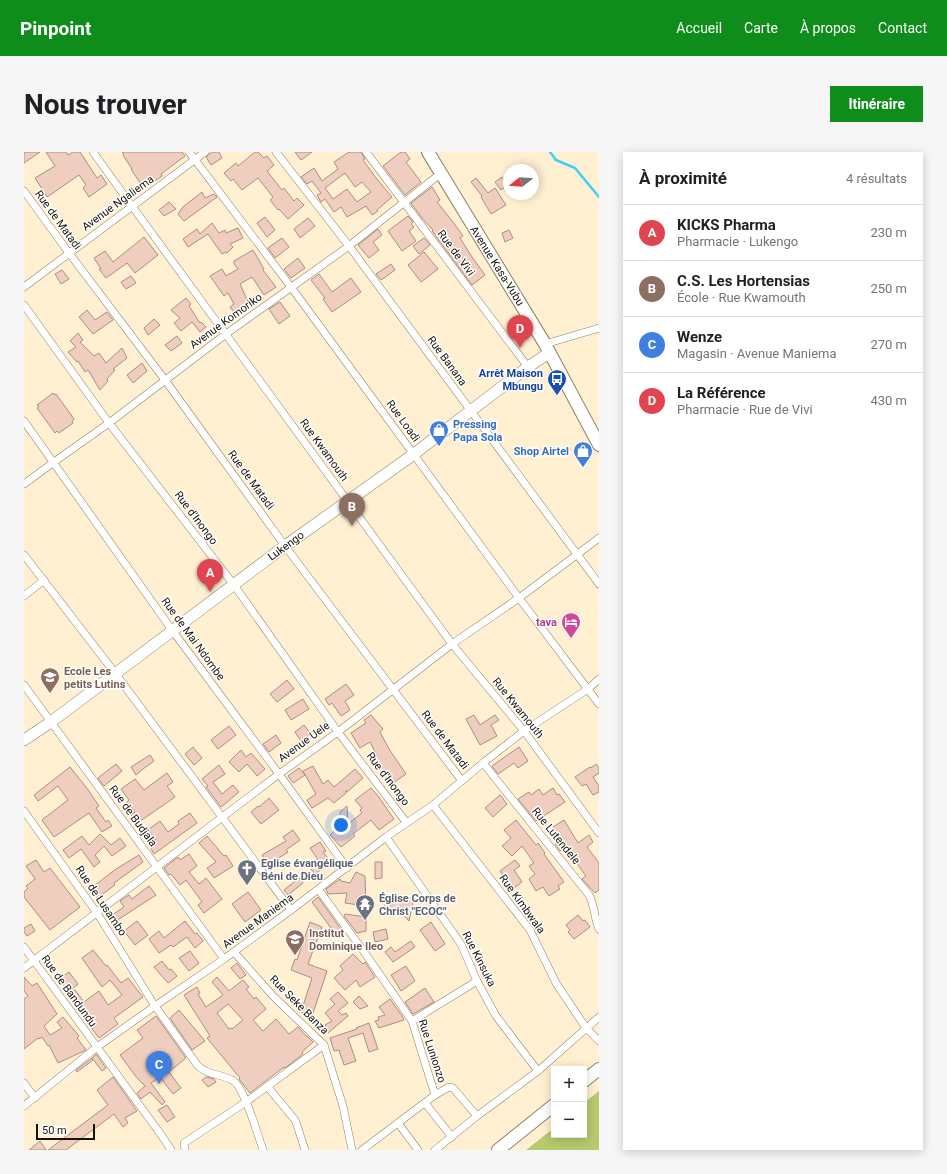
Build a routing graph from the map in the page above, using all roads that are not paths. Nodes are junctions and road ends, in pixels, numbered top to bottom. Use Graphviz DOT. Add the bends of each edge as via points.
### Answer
graph roads {
  1 [pos="93,152"];
  2 [pos="189,152"];
  3 [pos="205,152"];
  4 [pos="276,152"];
  5 [pos="366,152"];
  6 [pos="428,152"];
  7 [pos="195,161"];
  8 [pos="440,174"];
  9 [pos="24,191"];
  10 [pos="403,202"];
  11 [pos="132,206"];
  12 [pos="348,246"];
  13 [pos="69,253"];
  14 [pos="24,287"];
  15 [pos="291,287"];
  16 [pos="24,304"];
  17 [pos="599,328"];
  18 [pos="226,334"];
  19 [pos="547,349"];
  20 [pos="528,367"];
  21 [pos="165,380"];
  22 [pos="471,411"];
  23 [pos="24,422"];
  24 [pos="109,423"];
  25 [pos="599,445"];
  26 [pos="414,454"];
  27 [pos="54,462"];
  28 [pos="24,484"];
  29 [pos="348,501"];
  30 [pos="599,538"];
  31 [pos="285,546"];
  32 [pos="577,554"];
  33 [pos="24,555"];
  34 [pos="44,580"];
  35 [pos="599,584"];
  36 [pos="234,585"];
  37 [pos="24,596"];
  38 [pos="519,598"];
  39 [pos="172,630"];
  40 [pos="452,644"];
  41 [pos="115,673"];
  42 [pos="599,679"];
  43 [pos="24,685"];
  44 [pos="393,689"];
  45 [pos="588,689"];
  46 [pos="599,704"];
  47 [pos="51,722"];
  48 [pos="524,731"];
  49 [pos="338,732"];
  50 [pos="24,740"];
  51 [pos="483,763"];
  52 [pos="279,774"];
  53 [pos="462,781"];
  54 [pos="432,805"];
  55 [pos="24,811"];
  56 [pos="222,818"];
  57 [pos="406,822"];
  58 [pos="599,833"];
  59 [pos="386,837"];
  60 [pos="157,867"];
  61 [pos="347,868"];
  62 [pos="319,890"];
  63 [pos="291,910"];
  64 [pos="97,913"];
  65 [pos="599,929"];
  66 [pos="24,947"];
  67 [pos="234,952"];
  68 [pos="224,959"];
  69 [pos="34,961"];
  70 [pos="24,968"];
  71 [pos="478,981"];
  72 [pos="155,1006"];
  73 [pos="599,1017"];
  74 [pos="412,1021"];
  75 [pos="586,1028"];
  76 [pos="599,1042"];
  77 [pos="324,1045"];
  78 [pos="97,1047"];
  79 [pos="599,1069"];
  80 [pos="538,1071"];
  81 [pos="587,1079"];
  82 [pos="24,1084"];
  83 [pos="267,1086"];
  84 [pos="435,1095"];
  85 [pos="35,1098"];
  86 [pos="246,1102"];
  87 [pos="425,1103"];
  88 [pos="24,1106"];
  89 [pos="551,1107"];
  90 [pos="477,1116"];
  91 [pos="398,1123"];
  92 [pos="452,1137"];
  93 [pos="171,1150"];
  94 [pos="185,1150"];
  95 [pos="263,1150"];
  96 [pos="306,1150"];
  97 [pos="352,1150"];
  98 [pos="362,1150"];
  99 [pos="418,1150"];
  100 [pos="435,1150"];
  101 [pos="498,1150"];
  1 -- 11 [label="street, Rue Kwamouth"];
  2 -- 7 [label="street, Rue Loadi"];
  3 -- 7 [label="street, Avenue Ngaliema"];
  4 -- 12 [label="street, Rue Banana"];
  5 -- 10 [label="street, Rue de Vivi"];
  6 -- 8 [label="main road, Avenue Kasa-Vubu"];
  7 -- 11 [label="street, Avenue Ngaliema"];
  7 -- 15 [label="street, Rue Loadi"];
  8 -- 10 [label="street, Avenue Komoriko"];
  8 -- 19 [label="main road, Avenue Kasa-Vubu"];
  9 -- 13 [label="street, Rue de Matadi"];
  10 -- 12 [label="street, Avenue Komoriko"];
  10 -- 20 [label="street, Rue de Vivi"];
  11 -- 13 [label="street, Avenue Ngaliema"];
  11 -- 18 [label="street, Rue Kwamouth"];
  12 -- 15 [label="street, Avenue Komoriko"];
  12 -- 22 [label="street, Rue Banana"];
  13 -- 14 [label="street, Avenue Ngaliema"];
  13 -- 21 [label="street, Rue de Matadi"];
  15 -- 18 [label="street, Avenue Komoriko"];
  15 -- 26 [label="street, Rue Loadi"];
  16 -- 24 [label="street, Rue d'Inongo"];
  17 -- 19 [label="street"];
  18 -- 21 [label="street, Avenue Komoriko"];
  18 -- 29 [label="street, Rue Kwamouth"];
  19 -- 20 [label="street, Lukengo"];
  19 -- 25 [label="main road, Avenue Kasa-Vubu"];
  20 -- 22 [label="street, Lukengo"];
  21 -- 24 [label="street, Avenue Komoriko"];
  21 -- 31 [label="street, Rue de Matadi"];
  22 -- 26 [label="street, Lukengo"];
  22 -- 32 [label="street, Rue Banana"];
  23 -- 27 [label="street, Rue de Mai Ndombe"];
  24 -- 27 [label="street, Avenue Komoriko"];
  24 -- 36 [label="street, Rue d'Inongo"];
  26 -- 29 [label="street, Lukengo"];
  26 -- 38 [label="street, Rue Loadi"];
  27 -- 28 [label="street, Avenue Komoriko"];
  27 -- 39 [label="street, Rue de Mai Ndombe"];
  29 -- 31 [label="street, Lukengo"];
  29 -- 40 [label="street, Rue Kwamouth"];
  30 -- 32 [label="street, Avenue Uele"];
  31 -- 36 [label="street, Lukengo"];
  31 -- 44 [label="street, Rue de Matadi"];
  32 -- 35 [label="street, Rue Banana"];
  32 -- 38 [label="street, Avenue Uele"];
  33 -- 34 [label="street"];
  34 -- 37 [label="street"];
  34 -- 41 [label="street"];
  36 -- 39 [label="street, Lukengo"];
  36 -- 49 [label="street, Rue d'Inongo"];
  38 -- 40 [label="street, Avenue Uele"];
  38 -- 45 [label="street, Rue Loadi"];
  39 -- 41 [label="street, Lukengo"];
  39 -- 52 [label="street, Rue de Mai Ndombe"];
  40 -- 44 [label="street, Avenue Uele"];
  40 -- 48 [label="street, Rue Kwamouth"];
  41 -- 47 [label="street, Lukengo"];
  41 -- 56 [label="street"];
  42 -- 45 [label="street, Avenue Maniema"];
  43 -- 47 [label="street, Rue de Budjala"];
  44 -- 49 [label="street, Avenue Uele"];
  44 -- 53 [label="street, Rue de Matadi"];
  45 -- 46 [label="street, Rue Loadi"];
  45 -- 48 [label="street, Avenue Maniema"];
  47 -- 50 [label="street, Lukengo"];
  47 -- 60 [label="street, Rue de Budjala"];
  48 -- 51 [label="street, Avenue Maniema"];
  48 -- 58 [label="street, Rue Kwamouth"];
  49 -- 52 [label="street, Avenue Uele"];
  49 -- 57 [label="street, Rue d'Inongo"];
  51 -- 53 [label="street, Avenue Maniema"];
  51 -- 65 [label="street, Rue Lutendele" via="589,895"];
  52 -- 56 [label="street, Avenue Uele"];
  52 -- 61 [label="street, Rue de Mai Ndombe"];
  53 -- 54 [label="street, Avenue Maniema"];
  54 -- 57 [label="street, Avenue Maniema"];
  54 -- 75 [label="street, Rue Kimbwala" via="530,930 556,983"];
  55 -- 64 [label="street, Rue de Lusambo"];
  56 -- 60 [label="street, Avenue Uele"];
  56 -- 63 [label="street"];
  57 -- 59 [label="street, Avenue Maniema"];
  59 -- 61 [label="street, Avenue Maniema"];
  59 -- 71 [label="street, Rue Kinsuka" via="461,944"];
  60 -- 64 [label="street, Avenue Uele"];
  60 -- 68 [label="street, Rue de Budjala"];
  61 -- 62 [label="street, Avenue Maniema"];
  62 -- 63 [label="street, Avenue Maniema"];
  62 -- 74 [label="street, Rue Lunionzo"];
  63 -- 67 [label="street, Avenue Maniema"];
  64 -- 69 [label="street, Avenue Uele"];
  64 -- 72 [label="street, Rue de Lusambo"];
  66 -- 69 [label="street, Rue de Bandundu"];
  67 -- 68 [label="street, Avenue Maniema"];
  67 -- 77 [label="street, Rue Seke Banza" via="273,996"];
  68 -- 72 [label="street, Avenue Maniema"];
  69 -- 70 [label="street, Avenue Uele"];
  69 -- 78 [label="street, Rue de Bandundu"];
  71 -- 74 [label="street"];
  71 -- 80 [label="street, Rue Kinsuka" via="496,1016"];
  72 -- 78 [label="street, Avenue Maniema"];
  72 -- 86 [label="street, Rue de Lusambo" via="201,1069 232,1079 239,1086"];
  73 -- 75 [label="street"];
  74 -- 84 [label="street, Rue Lunionzo"];
  75 -- 76 [label="street, Rue Kimbwala"];
  75 -- 80 [label="street"];
  77 -- 83 [label="street"];
  77 -- 97 [label="street, Rue Seke Banza" via="343,1106"];
  78 -- 85 [label="street, Avenue Maniema"];
  78 -- 93 [label="street, Rue de Bandundu"];
  79 -- 81 [label="main road"];
  80 -- 90 [label="street"];
  82 -- 85 [label="street"];
  83 -- 86 [label="street"];
  83 -- 96 [label="street" via="295,1120"];
  84 -- 87 [label="street"];
  84 -- 90 [label="street, Rue Lunionzo" via="449,1087 453,1088"];
  85 -- 88 [label="street, Avenue Maniema"];
  86 -- 94 [label="street" via="184,1142"];
  86 -- 95 [label="street, Rue de Lusambo"];
  87 -- 91 [label="street"];
  87 -- 92 [label="street"];
  89 -- 101 [label="main road"];
  90 -- 92 [label="street"];
  91 -- 98 [label="street"];
  91 -- 99 [label="street"];
  92 -- 100 [label="street"];
}
